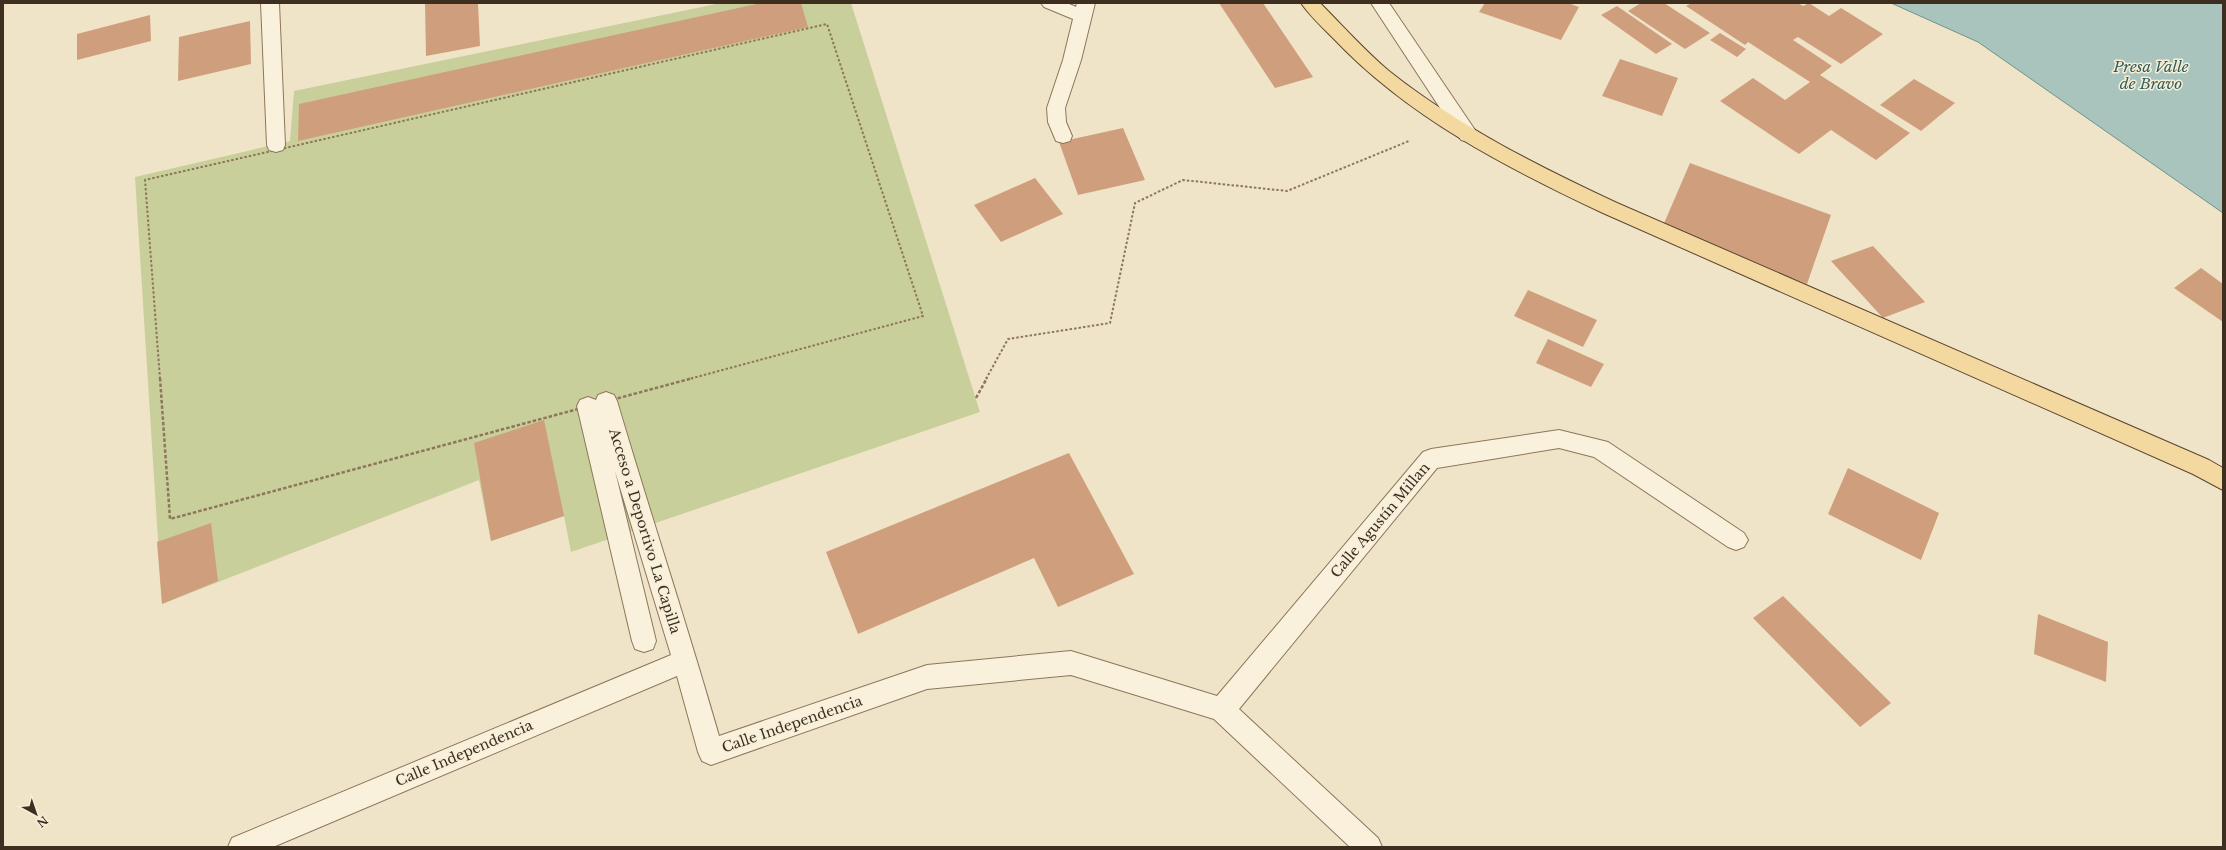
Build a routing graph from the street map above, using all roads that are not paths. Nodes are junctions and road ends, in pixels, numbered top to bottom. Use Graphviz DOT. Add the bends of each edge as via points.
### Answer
graph roads {
  1 [pos="270,3"];
  2 [pos="1050,3"];
  3 [pos="1310,3"];
  4 [pos="1380,3"];
  5 [pos="1085,10"];
  6 [pos="1468,135"];
  7 [pos="1063,136"];
  8 [pos="276,145"];
  9 [pos="2223,480"];
  10 [pos="1736,540"];
  11 [pos="644,641"];
  12 [pos="685,661"];
  13 [pos="1211,706"];
  14 [pos="240,847"];
  15 [pos="1369,847"];
  1 -- 8 [label="street"];
  2 -- 5 [label="street"];
  3 -- 6 [label="main road" via="1368,62"];
  4 -- 6 [label="street"];
  5 -- 7 [label="street" via="1056,108"];
  6 -- 9 [label="main road" via="1597,204 1797,288 2053,405 2201,467"];
  10 -- 13 [label="street, Calle Agustín Millan" via="1600,449 1560,439 1431,459"];
  11 -- 12 [label="street, Acceso a Deportivo La Capilla" via="597,404 642,527"];
  12 -- 13 [label="street, Calle Independencia" via="711,752 927,677 1071,663"];
  12 -- 14 [label="street, Calle Independencia"];
  13 -- 15 [label="street"];
}
